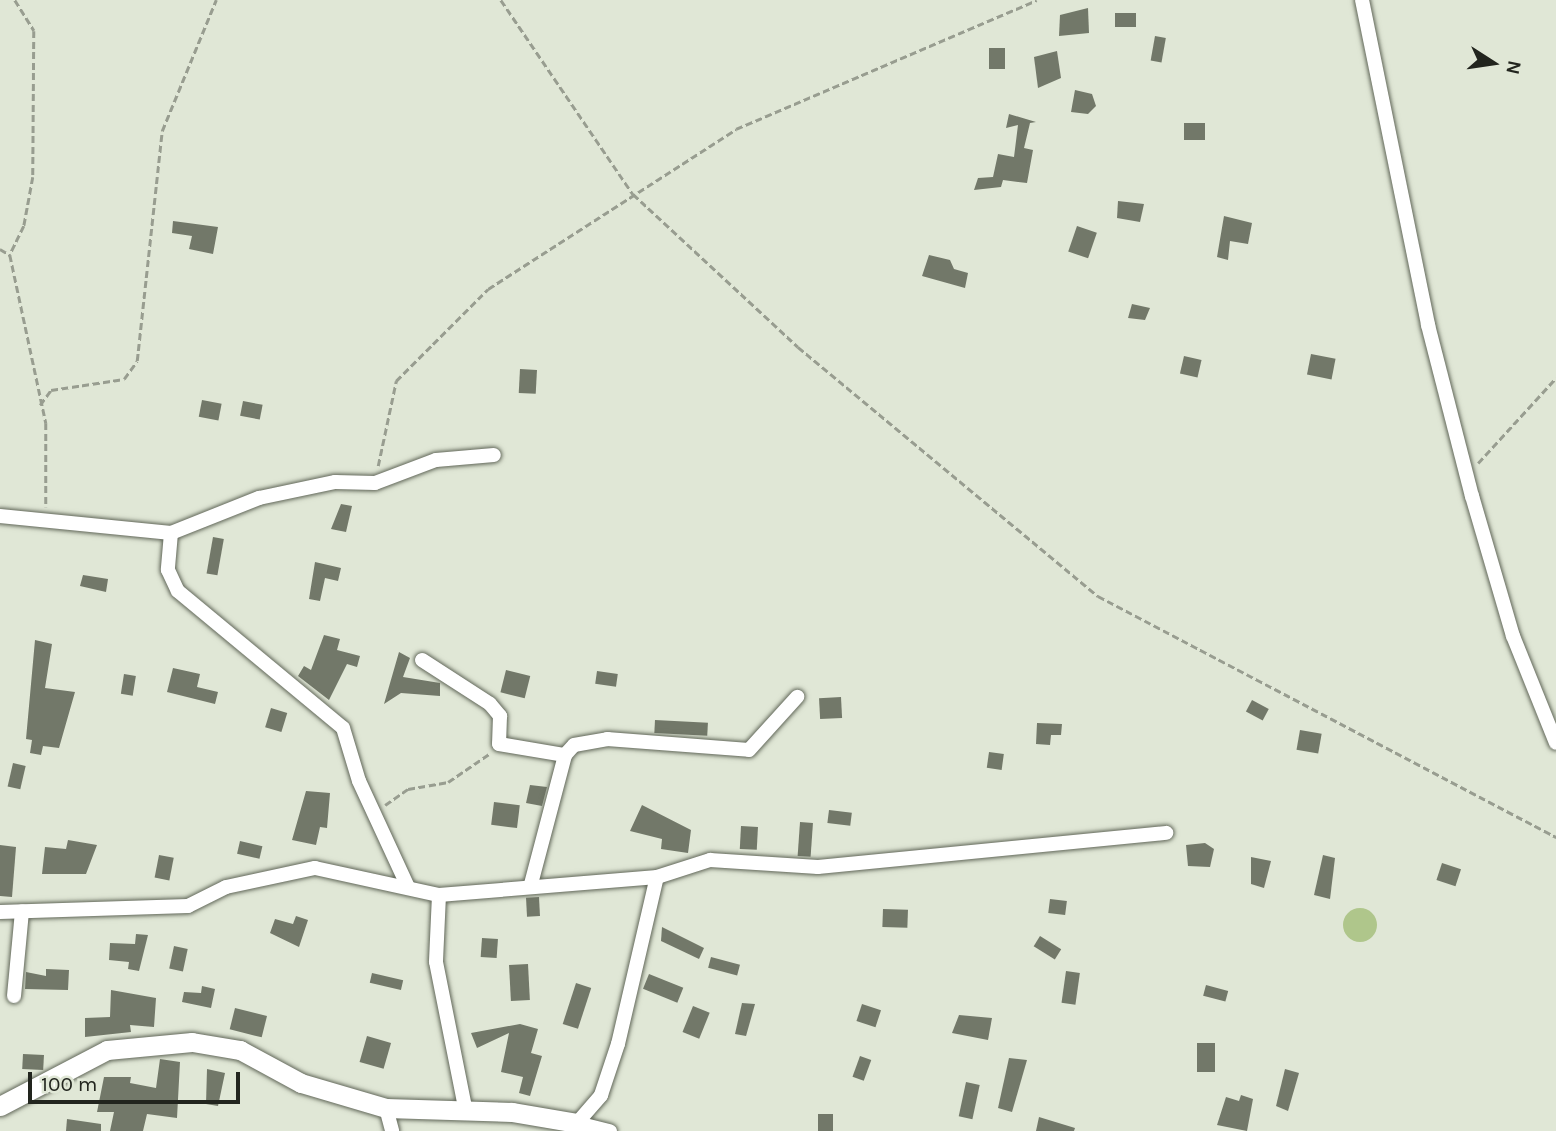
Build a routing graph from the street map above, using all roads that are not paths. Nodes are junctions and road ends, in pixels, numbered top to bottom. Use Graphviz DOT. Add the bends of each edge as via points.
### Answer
graph roads {
  1 [pos="1362,0"];
  2 [pos="494,455"];
  3 [pos="0,516"];
  4 [pos="171,533"];
  5 [pos="422,660"];
  6 [pos="797,697"];
  7 [pos="1556,743"];
  8 [pos="565,755"];
  9 [pos="1166,833"];
  10 [pos="657,877"];
  11 [pos="531,884"];
  12 [pos="407,885"];
  13 [pos="439,895"];
  14 [pos="22,911"];
  15 [pos="0,912"];
  16 [pos="14,996"];
  17 [pos="0,1106"];
  18 [pos="386,1108"];
  19 [pos="466,1112"];
  20 [pos="578,1127"];
  21 [pos="391,1131"];
  22 [pos="610,1131"];
  1 -- 7 [label="street" via="1428,326 1467,476 1513,636"];
  2 -- 4 [label="street" via="436,460 375,483 335,482 259,498"];
  3 -- 4 [label="street" via="46,517"];
  4 -- 12 [label="street" via="168,570 178,591 343,727 373,812"];
  5 -- 8 [label="street" via="489,704 500,716 499,744"];
  6 -- 8 [label="street" via="749,750 607,739 584,740"];
  8 -- 11 [label="street"];
  9 -- 10 [label="street" via="818,867 710,860"];
  10 -- 11 [label="street"];
  10 -- 20 [label="street" via="618,1044 601,1095"];
  11 -- 13 [label="street"];
  12 -- 13 [label="street"];
  12 -- 14 [label="street" via="315,868 226,887 188,906"];
  13 -- 19 [label="street" via="436,962"];
  14 -- 15 [label="street"];
  14 -- 16 [label="street"];
  17 -- 18 [label="street" via="107,1050 192,1042 240,1050 302,1083"];
  18 -- 19 [label="street"];
  18 -- 21 [label="street"];
  19 -- 20 [label="street"];
  20 -- 22 [label="street"];
}
